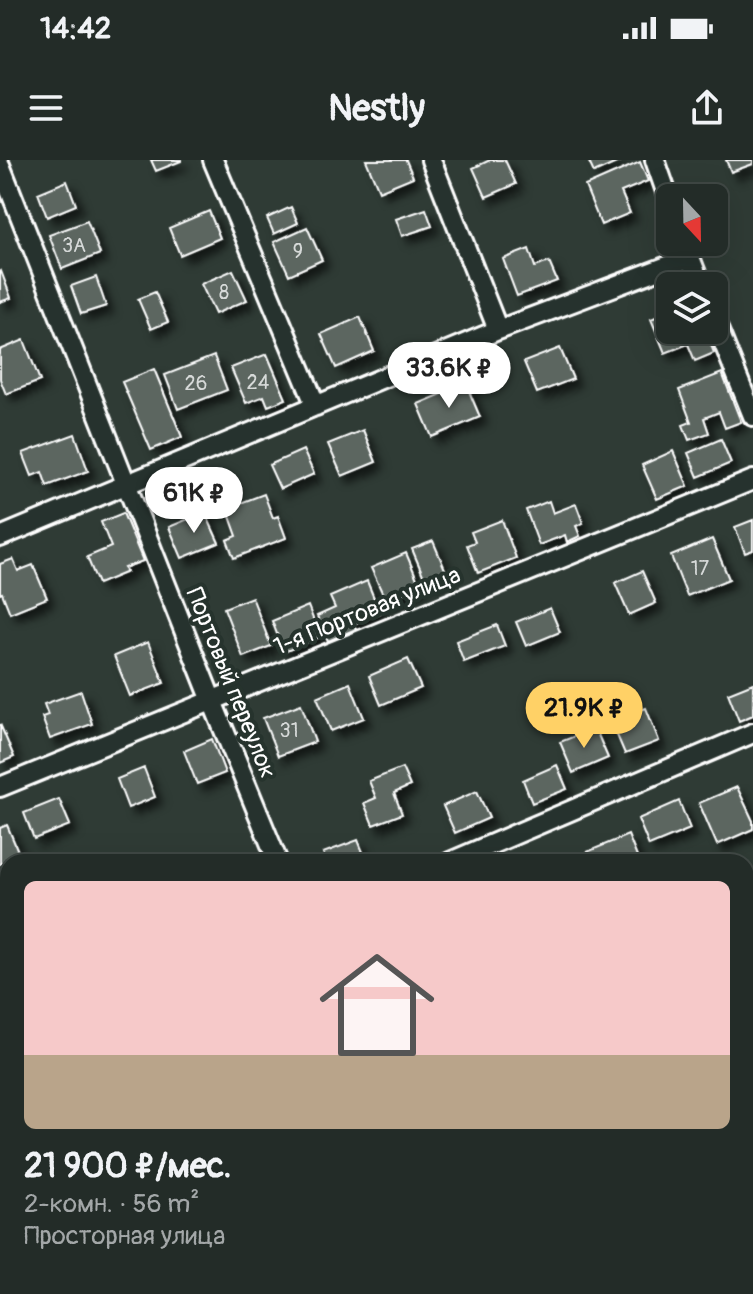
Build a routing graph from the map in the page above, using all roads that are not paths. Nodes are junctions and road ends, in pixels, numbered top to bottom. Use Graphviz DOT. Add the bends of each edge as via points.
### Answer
graph roads {
  1 [pos="213,160"];
  2 [pos="431,160"];
  3 [pos="655,160"];
  4 [pos="0,165"];
  5 [pos="663,184"];
  6 [pos="673,256"];
  7 [pos="498,330"];
  8 [pos="724,344"];
  9 [pos="316,406"];
  10 [pos="752,412"];
  11 [pos="753,480"];
  12 [pos="127,485"];
  13 [pos="0,537"];
  14 [pos="212,701"];
  15 [pos="753,733"];
  16 [pos="0,787"];
  17 [pos="275,854"];
  18 [pos="469,854"];
  1 -- 9 [label="street"];
  2 -- 7 [label="street"];
  3 -- 5 [label="street"];
  4 -- 12 [label="street, Портовый переулок"];
  6 -- 7 [label="street"];
  7 -- 9 [label="street"];
  8 -- 10 [label="street"];
  9 -- 12 [label="street"];
  11 -- 14 [label="street, 1-я Портовая улица"];
  12 -- 13 [label="street"];
  12 -- 14 [label="street, Портовый переулок"];
  14 -- 16 [label="street, 1-я Портовая улица"];
  14 -- 17 [label="street, Портовый переулок"];
  15 -- 18 [label="street"];
}
